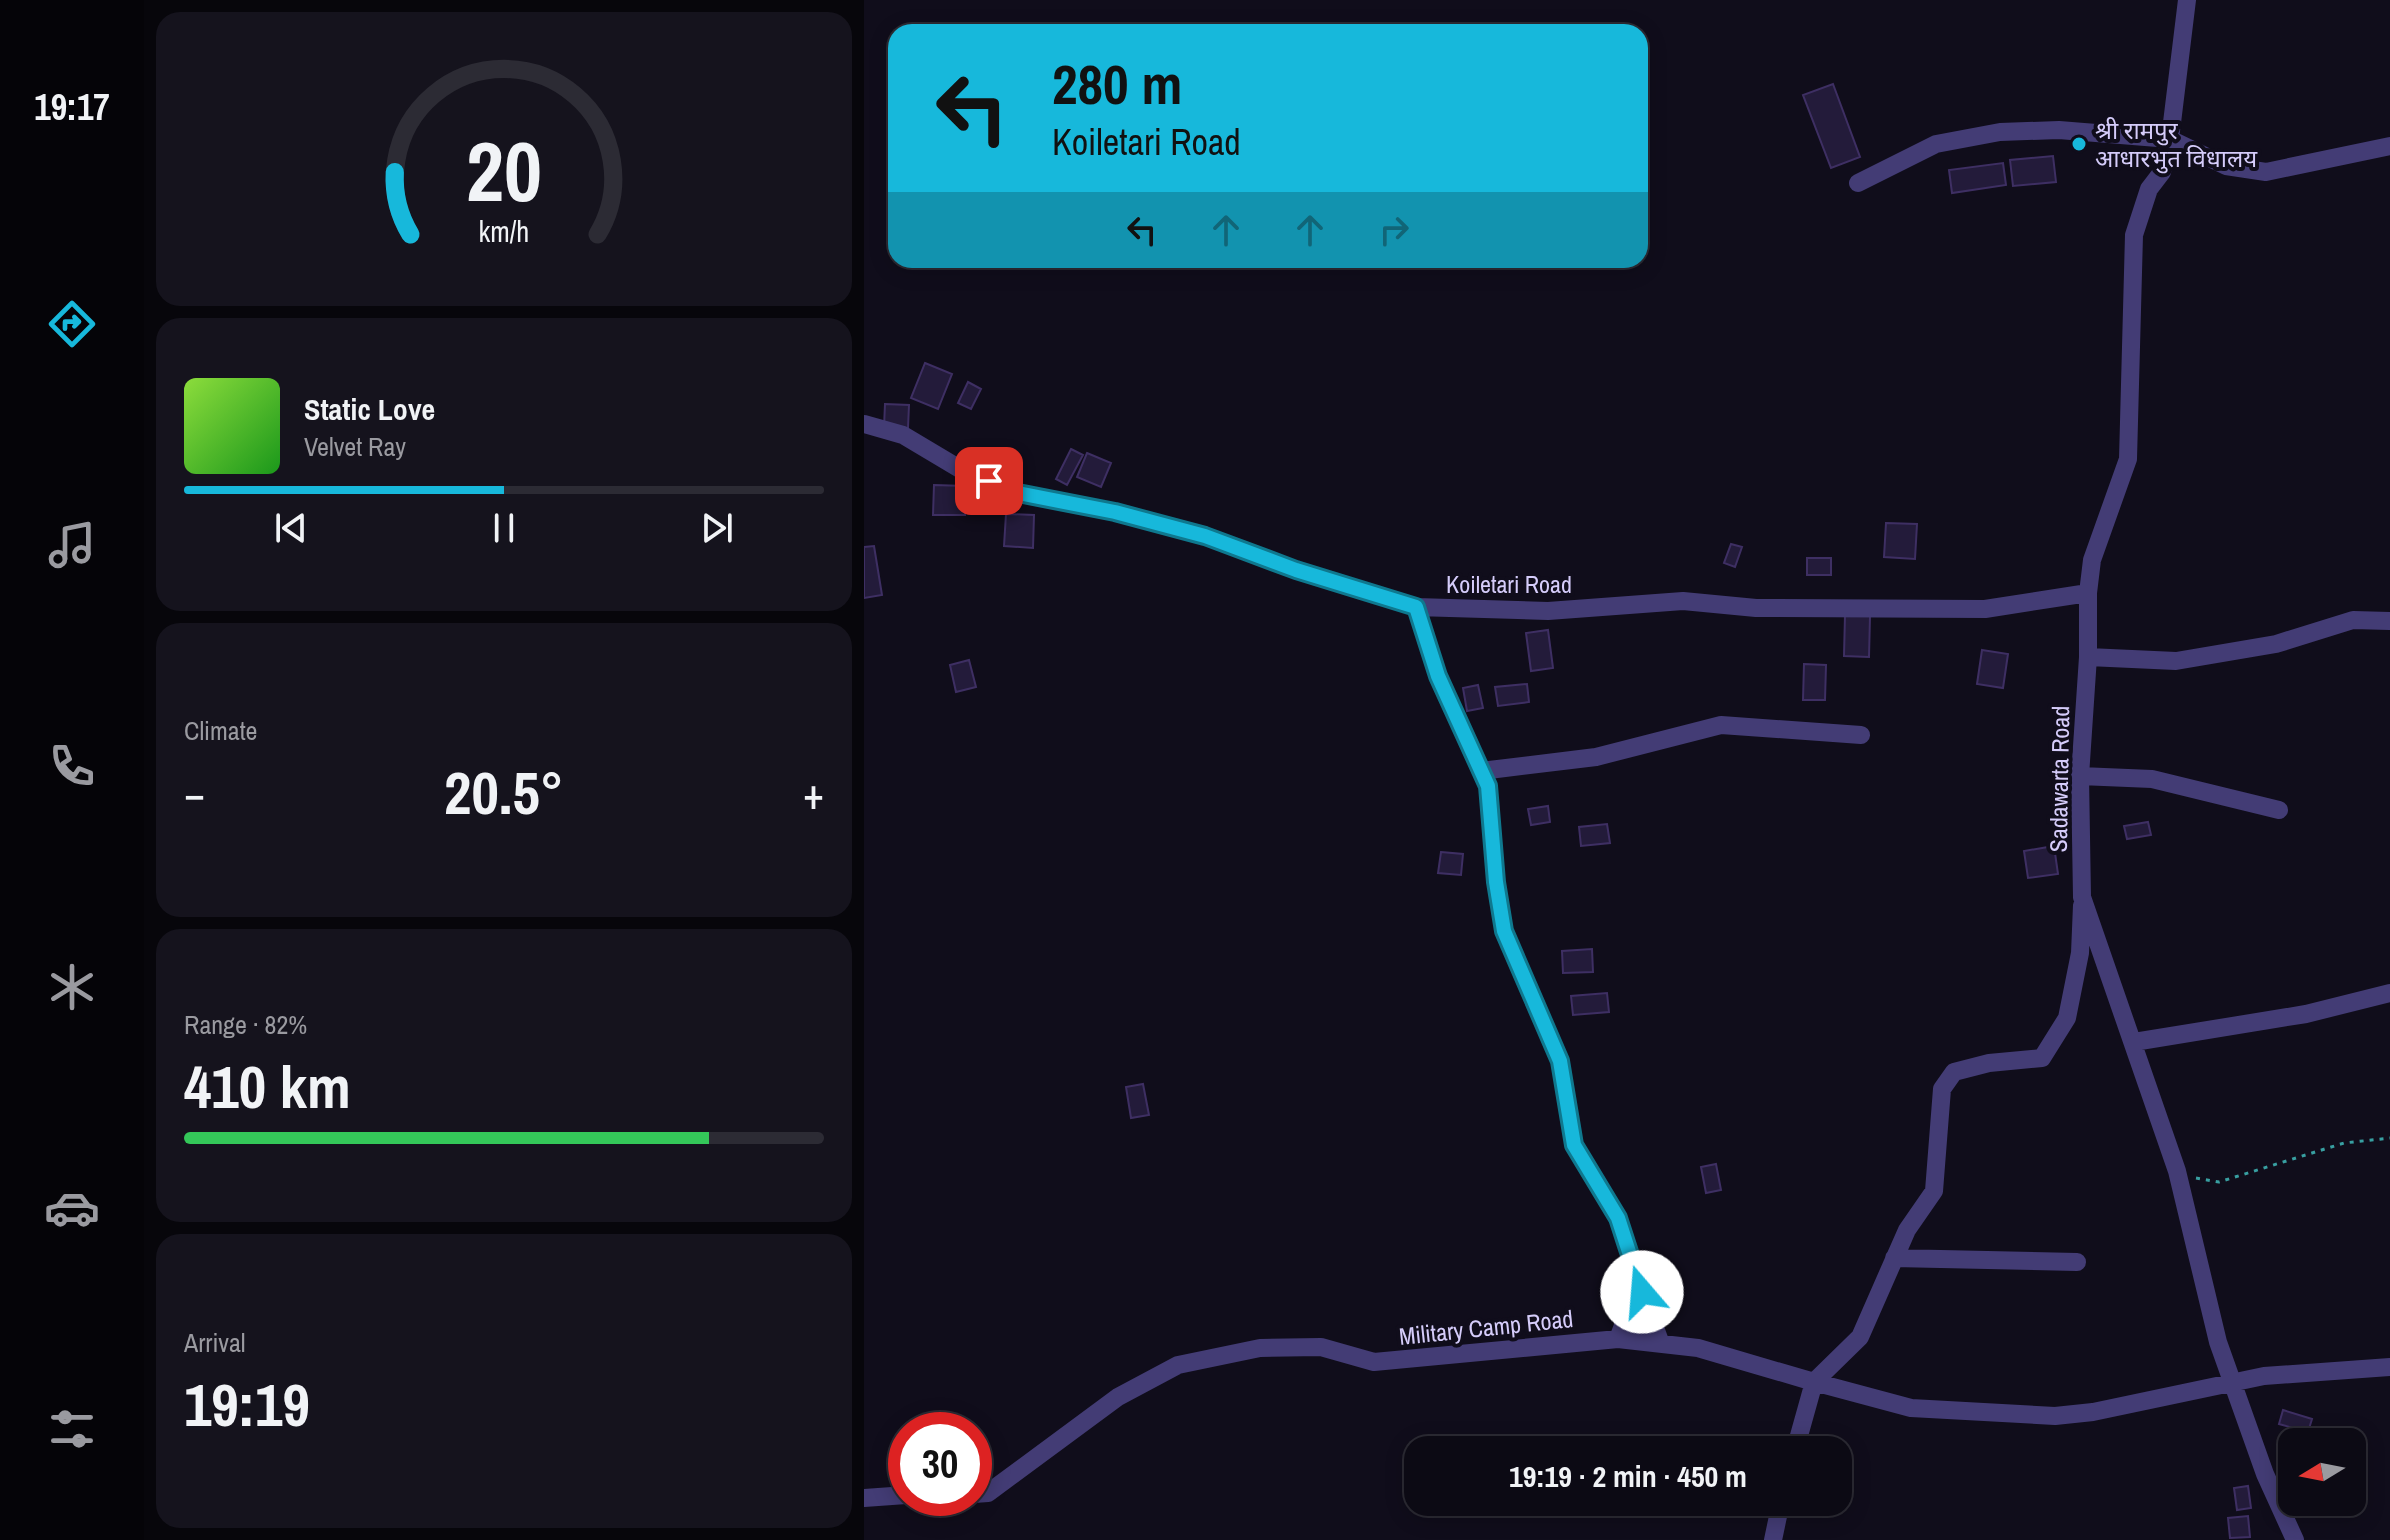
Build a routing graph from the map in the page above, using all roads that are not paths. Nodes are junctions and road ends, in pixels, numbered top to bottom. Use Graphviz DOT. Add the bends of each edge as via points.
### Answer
graph roads {
  1 [pos="2187,0"];
  2 [pos="2170,139"];
  3 [pos="2390,146"];
  4 [pos="1858,183"];
  5 [pos="864,424"];
  6 [pos="2088,593"];
  7 [pos="1416,607"];
  8 [pos="2390,621"];
  9 [pos="2088,657"];
  10 [pos="1861,735"];
  11 [pos="1481,771"];
  12 [pos="2080,776"];
  13 [pos="2279,810"];
  14 [pos="2082,897"];
  15 [pos="2390,993"];
  16 [pos="2134,1042"];
  17 [pos="1894,1258"];
  18 [pos="2077,1262"];
  19 [pos="1642,1292"];
  20 [pos="1618,1339"];
  21 [pos="1661,1344"];
  22 [pos="2390,1367"];
  23 [pos="1814,1382"];
  24 [pos="2232,1382"];
  25 [pos="1799,1436"];
  26 [pos="992,1490"];
  27 [pos="888,1496"];
  28 [pos="864,1498"];
  29 [pos="1778,1516"];
  30 [pos="1773,1540"];
  31 [pos="2295,1540"];
  1 -- 2 [label="street, Sadawarta Road"];
  2 -- 3 [label="street" via="2226,166 2266,172"];
  2 -- 4 [label="street" via="2059,130 2000,132 1936,144"];
  2 -- 6 [label="street, Sadawarta Road" via="2162,172 2149,189 2134,235 2128,459 2092,560"];
  5 -- 7 [label="street, Koiletari Road" via="903,435 960,469 1018,493 1205,536"];
  6 -- 7 [label="street, Koiletari Road" via="1985,609 1756,608 1683,601 1548,611"];
  6 -- 9 [label="street, Sadawarta Road"];
  7 -- 11 [label="street" via="1438,676"];
  8 -- 9 [label="street" via="2353,620 2276,644 2176,661"];
  9 -- 12 [label="street, Sadawarta Road"];
  10 -- 11 [label="street" via="1721,725 1596,757"];
  11 -- 19 [label="street" via="1488,786 1504,931 1560,1061 1574,1145 1618,1218"];
  12 -- 13 [label="street" via="2152,779"];
  12 -- 14 [label="street, Sadawarta Road"];
  14 -- 16 [label="street, Sadawarta Road"];
  14 -- 17 [label="street" via="2080,953 2067,1018 2042,1058 1954,1072 1942,1089 1934,1191"];
  15 -- 16 [label="street" via="2306,1014"];
  16 -- 24 [label="street, Sadawarta Road" via="2177,1171"];
  17 -- 18 [label="street"];
  17 -- 23 [label="street" via="1860,1337"];
  19 -- 20 [label="street"];
  19 -- 21 [label="street"];
  20 -- 21 [label="street, Military Camp Road"];
  20 -- 26 [label="street, Military Camp Road" via="1374,1362 1321,1347 1260,1348 1178,1365 1118,1397"];
  21 -- 23 [label="street, Military Camp Road" via="1698,1348"];
  22 -- 24 [label="street, Military Camp Road"];
  23 -- 24 [label="street, Military Camp Road" via="1911,1408 2055,1416"];
  23 -- 25 [label="street"];
  24 -- 31 [label="street, Sadawarta Road"];
  27 -- 28 [label="street"];
  29 -- 30 [label="street"];
}
